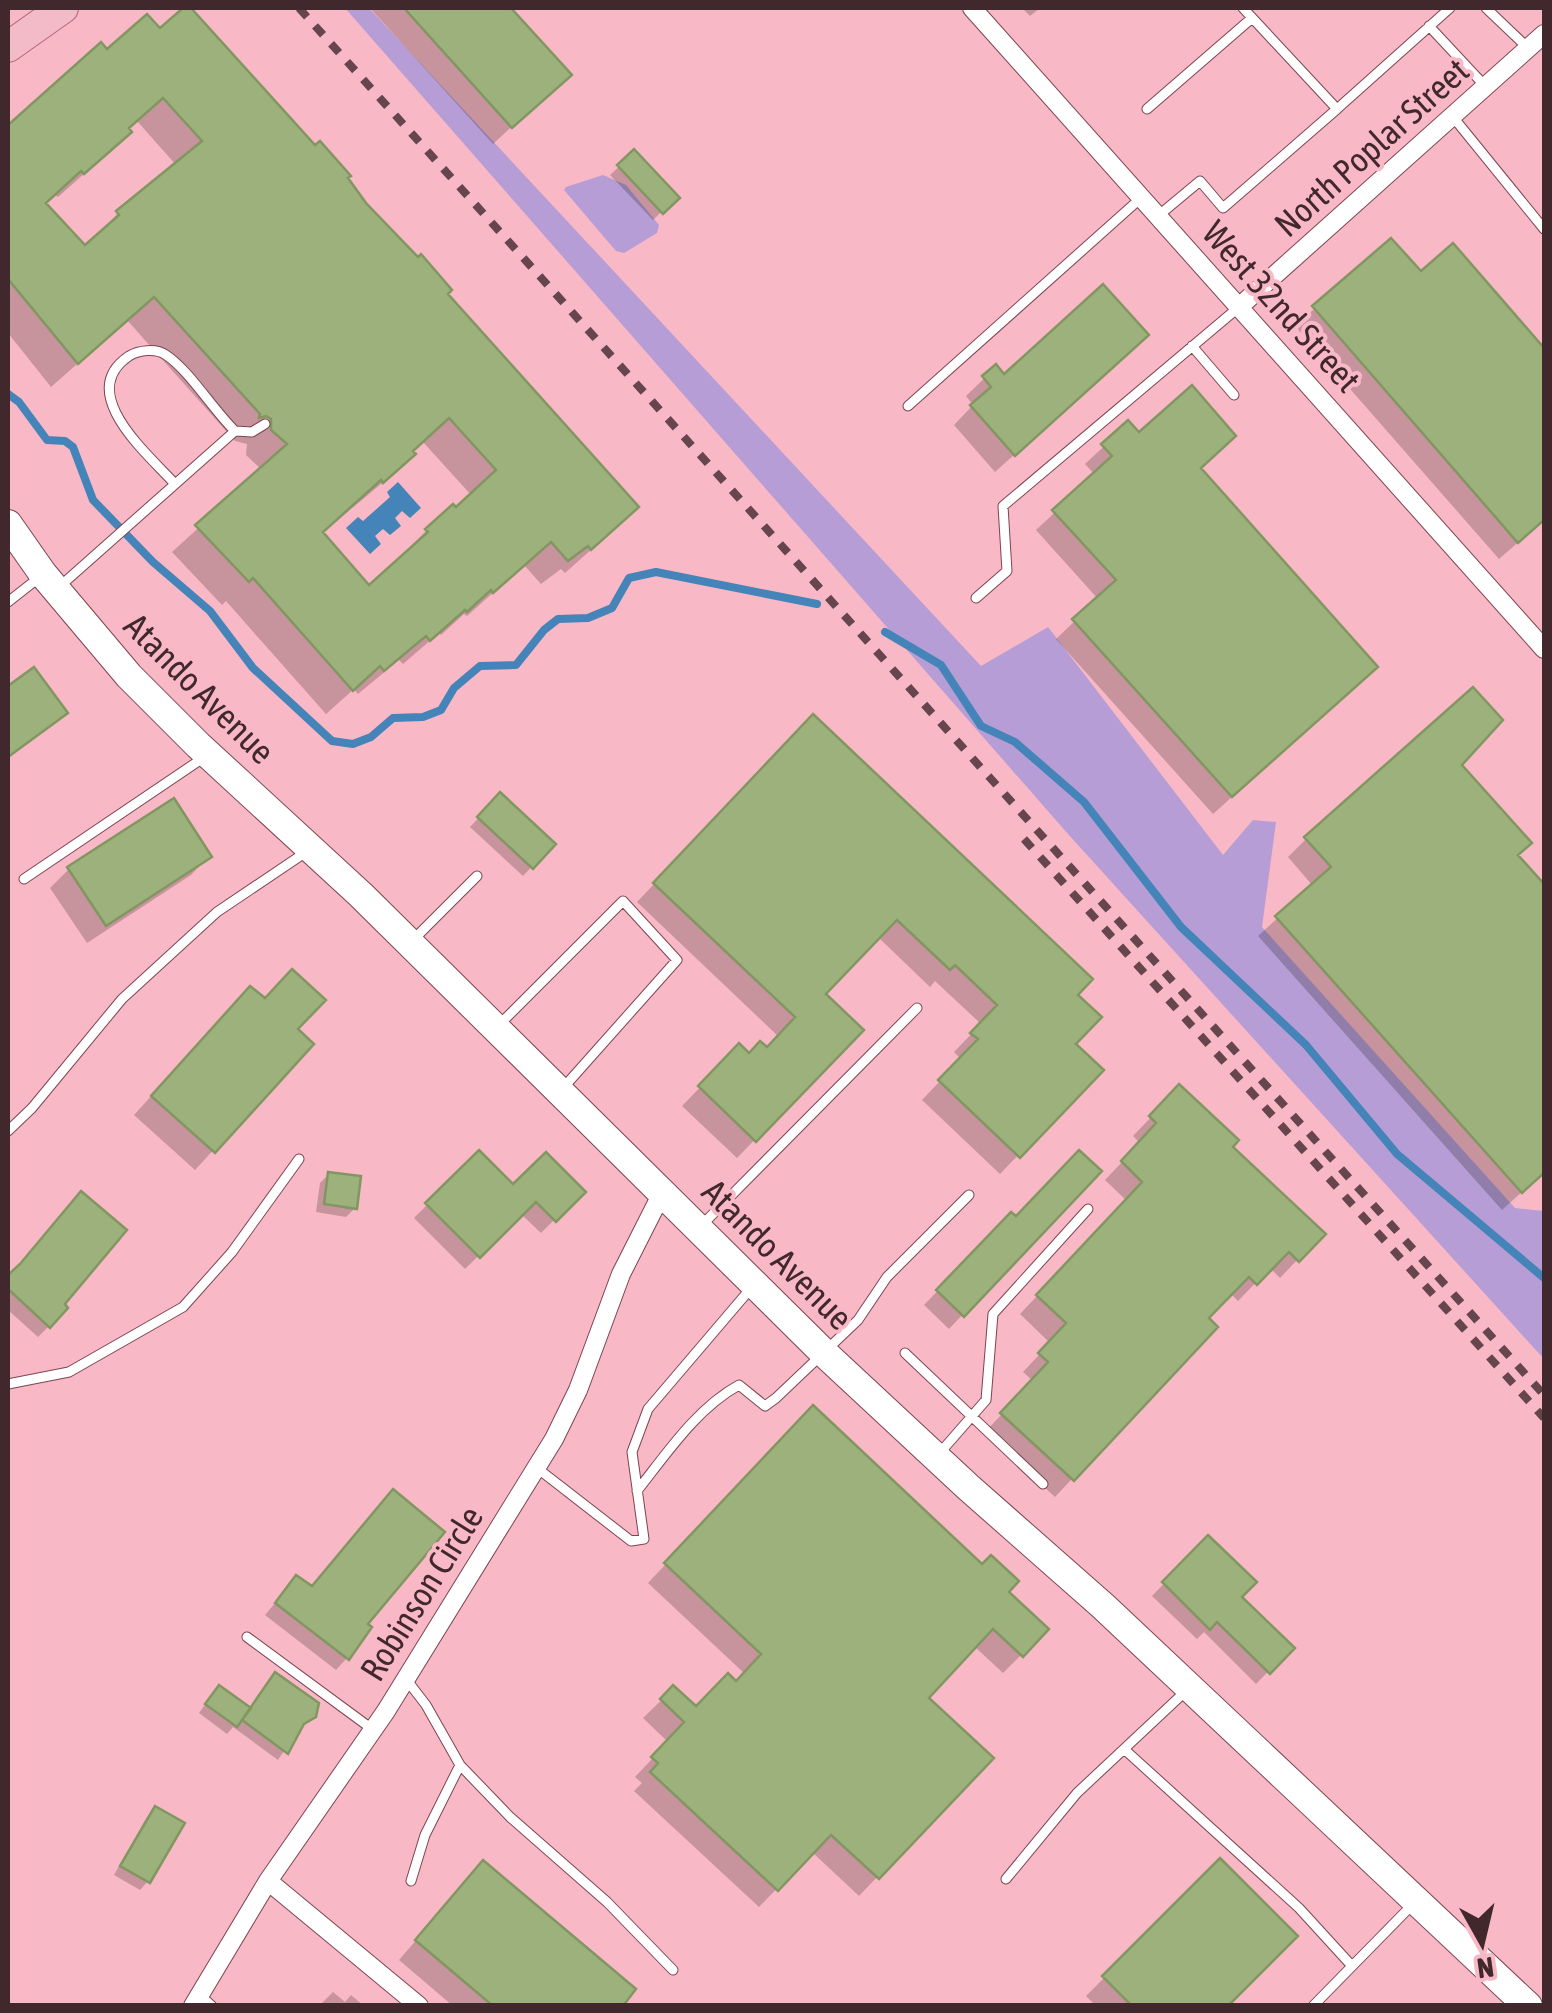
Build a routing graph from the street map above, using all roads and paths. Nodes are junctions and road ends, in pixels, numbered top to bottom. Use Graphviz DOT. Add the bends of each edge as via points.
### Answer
graph roads {
  1 [pos="63,8"];
  2 [pos="972,8"];
  3 [pos="1242,8"];
  4 [pos="1450,8"];
  5 [pos="1486,8"];
  6 [pos="1252,18"];
  7 [pos="1429,26"];
  8 [pos="1544,34"];
  9 [pos="8,47"];
  10 [pos="1528,48"];
  11 [pos="1486,87"];
  12 [pos="1337,108"];
  13 [pos="1147,109"];
  14 [pos="1453,117"];
  15 [pos="1142,198"];
  16 [pos="1158,216"];
  17 [pos="1544,229"];
  18 [pos="1239,306"];
  19 [pos="1192,346"];
  20 [pos="1234,394"];
  21 [pos="908,406"];
  22 [pos="265,424"];
  23 [pos="235,431"];
  24 [pos="176,484"];
  25 [pos="8,524"];
  26 [pos="50,582"];
  27 [pos="976,598"];
  28 [pos="8,602"];
  29 [pos="1544,648"];
  30 [pos="209,754"];
  31 [pos="311,849"];
  32 [pos="476,876"];
  33 [pos="24,879"];
  34 [pos="410,944"];
  35 [pos="917,1008"];
  36 [pos="495,1029"];
  37 [pos="558,1092"];
  38 [pos="8,1131"];
  39 [pos="298,1159"];
  40 [pos="662,1193"];
  41 [pos="969,1195"];
  42 [pos="1088,1208"];
  43 [pos="698,1229"];
  44 [pos="753,1285"];
  45 [pos="824,1352"];
  46 [pos="905,1352"];
  47 [pos="8,1384"];
  48 [pos="971,1417"];
  49 [pos="936,1457"];
  50 [pos="536,1468"];
  51 [pos="1043,1484"];
  52 [pos="638,1490"];
  53 [pos="248,1637"];
  54 [pos="406,1679"];
  55 [pos="1190,1687"];
  56 [pos="372,1730"];
  57 [pos="1124,1749"];
  58 [pos="460,1765"];
  59 [pos="1006,1879"];
  60 [pos="268,1881"];
  61 [pos="412,1881"];
  62 [pos="1417,1900"];
  63 [pos="1352,1966"];
  64 [pos="673,1970"];
  65 [pos="202,2002"];
  66 [pos="420,2006"];
  67 [pos="1313,2006"];
  68 [pos="1528,2006"];
  1 -- 9 [label="main road"];
  2 -- 15 [label="street, West 32nd Street"];
  3 -- 6 [label="lane"];
  4 -- 7 [label="lane"];
  5 -- 10 [label="lane"];
  6 -- 12 [label="lane"];
  6 -- 13 [label="lane"];
  7 -- 11 [label="lane"];
  7 -- 12 [label="lane"];
  8 -- 10 [label="street, North Poplar Street"];
  10 -- 11 [label="street, North Poplar Street"];
  11 -- 14 [label="street, North Poplar Street"];
  12 -- 16 [label="lane" via="1223,208 1200,181"];
  14 -- 17 [label="lane"];
  14 -- 18 [label="street, North Poplar Street"];
  15 -- 16 [label="street, West 32nd Street"];
  15 -- 21 [label="lane"];
  16 -- 18 [label="street, West 32nd Street"];
  18 -- 19 [label="lane"];
  18 -- 29 [label="street, West 32nd Street"];
  19 -- 20 [label="lane"];
  19 -- 27 [label="lane" via="1004,506 1007,571"];
  22 -- 23 [label="lane"];
  23 -- 24 [label="lane"];
  23 -- 24 [label="lane" via="165,354 143,351 124,360 110,385 115,414"];
  24 -- 26 [label="lane" via="95,555"];
  25 -- 26 [label="main road, Atando Avenue"];
  26 -- 28 [label="lane"];
  26 -- 30 [label="main road, Atando Avenue" via="130,676"];
  30 -- 31 [label="main road, Atando Avenue"];
  30 -- 33 [label="lane"];
  31 -- 34 [label="main road, Atando Avenue"];
  31 -- 38 [label="lane" via="218,912 122,1000"];
  32 -- 34 [label="lane"];
  34 -- 36 [label="main road, Atando Avenue"];
  35 -- 43 [label="lane"];
  36 -- 37 [label="main road, Atando Avenue"];
  36 -- 37 [label="lane" via="624,901 678,960"];
  37 -- 40 [label="main road, Atando Avenue"];
  39 -- 47 [label="lane" via="232,1252 182,1307 69,1372"];
  40 -- 43 [label="main road, Atando Avenue"];
  40 -- 50 [label="street, Robinson Circle" via="621,1274 578,1390"];
  41 -- 45 [label="lane"];
  42 -- 48 [label="lane" via="993,1314 986,1400"];
  43 -- 44 [label="main road, Atando Avenue"];
  44 -- 45 [label="main road, Atando Avenue"];
  44 -- 52 [label="lane" via="648,1409 632,1452"];
  45 -- 49 [label="main road, Atando Avenue"];
  45 -- 52 [label="lane" via="765,1406 739,1385 719,1396"];
  46 -- 48 [label="lane"];
  48 -- 49 [label="lane"];
  48 -- 51 [label="lane"];
  49 -- 55 [label="main road, Atando Avenue"];
  50 -- 52 [label="lane" via="631,1541 644,1539"];
  50 -- 54 [label="street, Robinson Circle"];
  53 -- 56 [label="lane"];
  54 -- 56 [label="street, Robinson Circle"];
  54 -- 58 [label="lane"];
  55 -- 57 [label="lane"];
  55 -- 62 [label="main road, Atando Avenue"];
  56 -- 60 [label="street, Robinson Circle"];
  57 -- 59 [label="lane"];
  57 -- 63 [label="lane"];
  58 -- 61 [label="lane" via="425,1836"];
  58 -- 64 [label="lane"];
  60 -- 65 [label="street, Robinson Circle"];
  60 -- 66 [label="street"];
  62 -- 63 [label="lane"];
  62 -- 68 [label="main road, Atando Avenue"];
  63 -- 67 [label="lane"];
}
